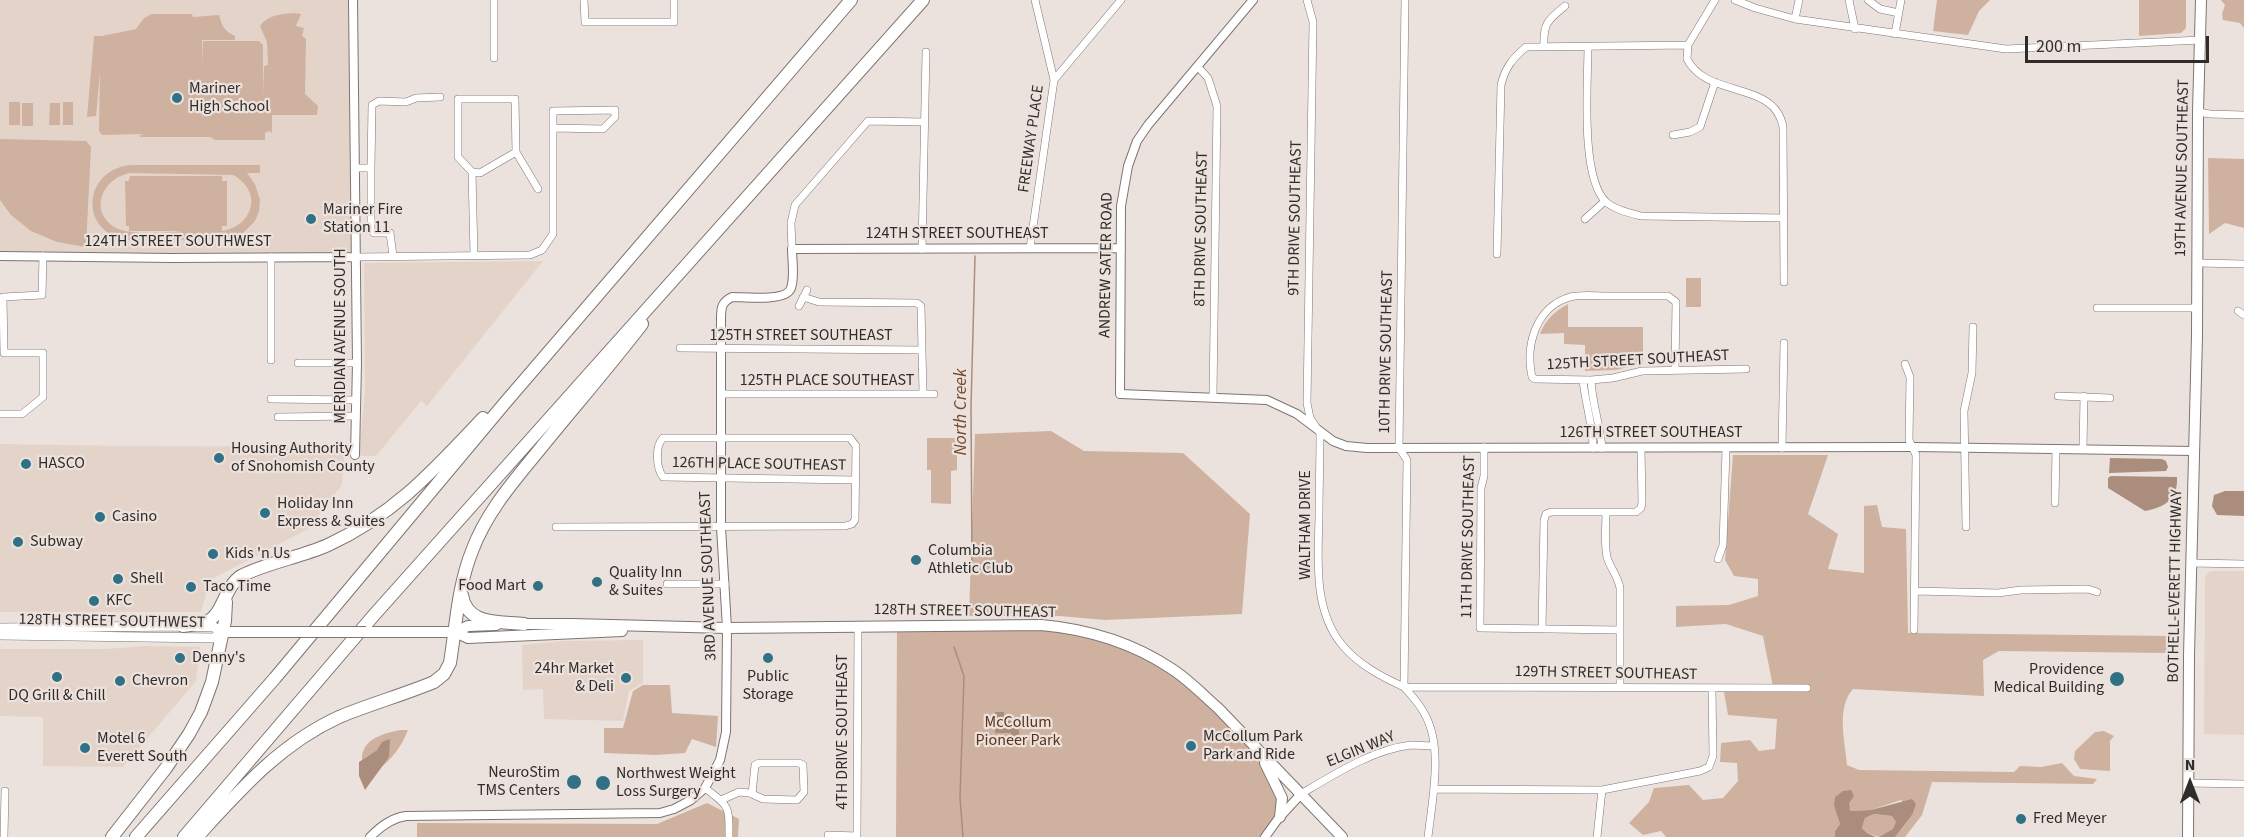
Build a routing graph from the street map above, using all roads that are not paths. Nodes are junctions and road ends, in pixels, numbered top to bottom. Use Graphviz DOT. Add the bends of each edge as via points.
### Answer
graph roads {
  1 [pos="353,0"];
  2 [pos="494,0"];
  3 [pos="584,0"];
  4 [pos="674,0"];
  5 [pos="851,0"];
  6 [pos="923,0"];
  7 [pos="1035,0"];
  8 [pos="1121,0"];
  9 [pos="1253,0"];
  10 [pos="1307,0"];
  11 [pos="1405,0"];
  12 [pos="1715,0"];
  13 [pos="1735,0"];
  14 [pos="1798,0"];
  15 [pos="1849,0"];
  16 [pos="1868,0"];
  17 [pos="1901,0"];
  18 [pos="2201,0"];
  19 [pos="1565,6"];
  20 [pos="1899,13"];
  21 [pos="1794,19"];
  22 [pos="1856,28"];
  23 [pos="1894,34"];
  24 [pos="2201,39"];
  25 [pos="1688,45"];
  26 [pos="1544,46"];
  27 [pos="1588,46"];
  28 [pos="926,52"];
  29 [pos="494,58"];
  30 [pos="1198,67"];
  31 [pos="1054,80"];
  32 [pos="1715,82"];
  33 [pos="440,97"];
  34 [pos="2198,112"];
  35 [pos="2244,115"];
  36 [pos="924,122"];
  37 [pos="553,128"];
  38 [pos="1673,135"];
  39 [pos="516,152"];
  40 [pos="355,168"];
  41 [pos="371,168"];
  42 [pos="472,172"];
  43 [pos="538,189"];
  44 [pos="1605,201"];
  45 [pos="1784,218"];
  46 [pos="1585,219"];
  47 [pos="1030,248"];
  48 [pos="792,249"];
  49 [pos="922,249"];
  50 [pos="1121,249"];
  51 [pos="1497,254"];
  52 [pos="474,255"];
  53 [pos="0,256"];
  54 [pos="43,256"];
  55 [pos="393,256"];
  56 [pos="271,257"];
  57 [pos="357,257"];
  58 [pos="692,258"];
  59 [pos="2197,263"];
  60 [pos="2244,264"];
  61 [pos="1784,282"];
  62 [pos="799,306"];
  63 [pos="2097,308"];
  64 [pos="2197,308"];
  65 [pos="1973,327"];
  66 [pos="2197,336"];
  67 [pos="1784,343"];
  68 [pos="680,348"];
  69 [pos="721,349"];
  70 [pos="922,350"];
  71 [pos="2,353"];
  72 [pos="270,360"];
  73 [pos="298,363"];
  74 [pos="357,363"];
  75 [pos="1905,364"];
  76 [pos="1675,369"];
  77 [pos="1746,369"];
  78 [pos="1588,380"];
  79 [pos="721,394"];
  80 [pos="922,394"];
  81 [pos="934,394"];
  82 [pos="1120,394"];
  83 [pos="1214,396"];
  84 [pos="2058,396"];
  85 [pos="2084,396"];
  86 [pos="2110,398"];
  87 [pos="271,399"];
  88 [pos="356,400"];
  89 [pos="504,404"];
  90 [pos="0,414"];
  91 [pos="356,416"];
  92 [pos="278,417"];
  93 [pos="1320,434"];
  94 [pos="721,438"];
  95 [pos="1484,447"];
  96 [pos="1913,447"];
  97 [pos="1399,448"];
  98 [pos="1598,448"];
  99 [pos="1726,448"];
  100 [pos="1782,448"];
  101 [pos="1964,448"];
  102 [pos="1641,449"];
  103 [pos="2056,449"];
  104 [pos="2083,449"];
  105 [pos="2194,451"];
  106 [pos="355,455"];
  107 [pos="722,478"];
  108 [pos="855,480"];
  109 [pos="2055,503"];
  110 [pos="1606,512"];
  111 [pos="556,527"];
  112 [pos="722,527"];
  113 [pos="1966,527"];
  114 [pos="1718,558"];
  115 [pos="2191,563"];
  116 [pos="2244,564"];
  117 [pos="667,584"];
  118 [pos="725,584"];
  119 [pos="461,590"];
  120 [pos="1914,591"];
  121 [pos="228,592"];
  122 [pos="2097,592"];
  123 [pos="524,624"];
  124 [pos="616,624"];
  125 [pos="183,626"];
  126 [pos="858,626"];
  127 [pos="0,627"];
  128 [pos="727,628"];
  129 [pos="1542,629"];
  130 [pos="1620,630"];
  131 [pos="1914,630"];
  132 [pos="221,632"];
  133 [pos="276,632"];
  134 [pos="455,632"];
  135 [pos="571,632"];
  136 [pos="0,635"];
  137 [pos="1404,687"];
  138 [pos="1620,687"];
  139 [pos="1807,688"];
  140 [pos="1712,689"];
  141 [pos="1434,746"];
  142 [pos="1256,747"];
  143 [pos="2188,783"];
  144 [pos="2244,784"];
  145 [pos="705,788"];
  146 [pos="1434,789"];
  147 [pos="1602,790"];
  148 [pos="4,791"];
  149 [pos="752,794"];
  150 [pos="1301,794"];
  151 [pos="721,800"];
  152 [pos="1280,817"];
  153 [pos="828,835"];
  154 [pos="857,836"];
  155 [pos="4,837"];
  156 [pos="112,837"];
  157 [pos="136,837"];
  158 [pos="184,837"];
  159 [pos="197,837"];
  160 [pos="370,837"];
  161 [pos="729,837"];
  162 [pos="1265,837"];
  163 [pos="1342,837"];
  164 [pos="1428,837"];
  165 [pos="1597,837"];
  166 [pos="2188,837"];
  1 -- 40 [label="street, MERIDIAN AVENUE SOUTH"];
  2 -- 29 [label="street"];
  3 -- 4 [label="street" via="585,22 674,22"];
  5 -- 89 [label="highway"];
  6 -- 58 [label="highway"];
  7 -- 31 [label="street, FREEWAY PLACE"];
  8 -- 31 [label="street"];
  9 -- 30 [label="street, ANDREW SATER ROAD"];
  10 -- 93 [label="street, 9TH DRIVE SOUTHEAST" via="1313,22 1307,403 1310,418"];
  11 -- 97 [label="street, 10TH DRIVE SOUTHEAST"];
  12 -- 25 [label="street"];
  13 -- 21 [label="street"];
  14 -- 21 [label="street"];
  15 -- 22 [label="street"];
  16 -- 20 [label="street" via="1880,9"];
  17 -- 20 [label="street"];
  18 -- 24 [label="main road, 19TH AVENUE SOUTHEAST"];
  19 -- 26 [label="street" via="1547,21"];
  20 -- 23 [label="street"];
  21 -- 22 [label="street"];
  22 -- 23 [label="street"];
  23 -- 24 [label="street" via="2006,49"];
  24 -- 34 [label="main road, 19TH AVENUE SOUTHEAST"];
  25 -- 27 [label="street"];
  25 -- 32 [label="street" via="1691,68"];
  26 -- 27 [label="street"];
  26 -- 51 [label="street" via="1526,47 1514,57 1501,85"];
  27 -- 44 [label="street" via="1589,158"];
  28 -- 36 [label="street"];
  30 -- 50 [label="street, ANDREW SATER ROAD" via="1137,141 1124,183"];
  30 -- 83 [label="street, 8TH DRIVE SOUTHEAST" via="1208,78 1217,106"];
  31 -- 47 [label="street, FREEWAY PLACE"];
  32 -- 38 [label="street" via="1700,127"];
  32 -- 45 [label="street" via="1767,100 1781,116"];
  33 -- 41 [label="street" via="406,102 379,100 372,105"];
  34 -- 35 [label="street"];
  34 -- 59 [label="main road, 19TH AVENUE SOUTHEAST"];
  36 -- 48 [label="street" via="868,121 795,205 790,224"];
  36 -- 49 [label="street"];
  37 -- 37 [label="street" via="553,111 615,110 615,117 603,129"];
  37 -- 52 [label="street" via="553,234 542,250 530,255"];
  39 -- 42 [label="street" via="480,173"];
  39 -- 42 [label="street" via="515,99 458,99 458,157"];
  39 -- 43 [label="street"];
  40 -- 41 [label="street"];
  40 -- 57 [label="street, MERIDIAN AVENUE SOUTH"];
  41 -- 55 [label="street" via="370,224 374,233 390,234"];
  42 -- 52 [label="street"];
  44 -- 45 [label="street" via="1623,212 1641,216"];
  44 -- 46 [label="street"];
  45 -- 61 [label="street"];
  47 -- 49 [label="street, 124TH STREET SOUTHEAST"];
  47 -- 50 [label="street, 124TH STREET SOUTHEAST"];
  48 -- 49 [label="street, 124TH STREET SOUTHEAST"];
  48 -- 69 [label="street, 3RD AVENUE SOUTHEAST" via="792,284 787,295 725,300"];
  50 -- 82 [label="street, ANDREW SATER ROAD"];
  52 -- 55 [label="street"];
  53 -- 54 [label="street, 124TH STREET SOUTHWEST"];
  54 -- 56 [label="street, 124TH STREET SOUTHWEST"];
  54 -- 71 [label="street" via="42,295 3,297"];
  55 -- 57 [label="street"];
  56 -- 57 [label="street, 124TH STREET SOUTHWEST"];
  56 -- 72 [label="street"];
  57 -- 74 [label="street, MERIDIAN AVENUE SOUTH"];
  58 -- 119 [label="highway" via="614,361 496,504 476,542"];
  58 -- 158 [label="highway" via="374,615"];
  59 -- 60 [label="street"];
  59 -- 64 [label="main road, 19TH AVENUE SOUTHEAST"];
  62 -- 70 [label="street" via="805,294 819,302 917,303 922,310"];
  63 -- 64 [label="street"];
  64 -- 66 [label="main road, 19TH AVENUE SOUTHEAST"];
  65 -- 101 [label="street"];
  66 -- 105 [label="main road, BOTHELL-EVERETT HIGHWAY"];
  67 -- 100 [label="street"];
  68 -- 69 [label="street, 125TH STREET SOUTHEAST"];
  69 -- 70 [label="street, 125TH STREET SOUTHEAST"];
  69 -- 79 [label="street, 3RD AVENUE SOUTHEAST"];
  70 -- 80 [label="street"];
  71 -- 90 [label="street" via="43,353 43,397 22,414"];
  73 -- 74 [label="street"];
  74 -- 88 [label="street, MERIDIAN AVENUE SOUTH"];
  75 -- 96 [label="street" via="1910,377 1909,440"];
  76 -- 77 [label="street, 125TH STREET SOUTHEAST"];
  76 -- 78 [label="street, 125TH STREET SOUTHEAST"];
  76 -- 78 [label="street, 125TH STREET SOUTHEAST" via="1676,302 1672,298 1571,297 1549,308 1535,328 1531,341 1532,377"];
  78 -- 98 [label="street" via="1585,395"];
  79 -- 80 [label="street, 125TH PLACE SOUTHEAST"];
  79 -- 94 [label="street, 3RD AVENUE SOUTHEAST"];
  80 -- 81 [label="street, 125TH PLACE SOUTHEAST"];
  82 -- 83 [label="street, 126TH STREET SOUTHEAST"];
  83 -- 93 [label="street, 126TH STREET SOUTHEAST" via="1267,400 1297,414"];
  84 -- 85 [label="street"];
  85 -- 86 [label="street"];
  85 -- 104 [label="street"];
  87 -- 88 [label="street"];
  88 -- 91 [label="street, MERIDIAN AVENUE SOUTH"];
  89 -- 121 [label="highway" via="484,417 431,474 383,515 311,552 243,576"];
  89 -- 157 [label="highway" via="350,590"];
  91 -- 92 [label="street"];
  91 -- 106 [label="street, MERIDIAN AVENUE SOUTH"];
  93 -- 97 [label="street, 126TH STREET SOUTHEAST" via="1346,446"];
  93 -- 137 [label="street, WALTHAM DRIVE" via="1318,569 1325,611 1343,646 1364,666"];
  94 -- 107 [label="street, 3RD AVENUE SOUTHEAST"];
  94 -- 107 [label="street, 126TH PLACE SOUTHEAST" via="663,438 659,470 663,477"];
  94 -- 108 [label="street" via="850,438 856,446"];
  95 -- 97 [label="street, 126TH STREET SOUTHEAST"];
  95 -- 98 [label="street, 126TH STREET SOUTHEAST"];
  95 -- 129 [label="street, 11TH DRIVE SOUTHEAST" via="1480,628"];
  96 -- 100 [label="street, 126TH STREET SOUTHEAST"];
  96 -- 101 [label="street, 126TH STREET SOUTHEAST"];
  96 -- 120 [label="street"];
  97 -- 137 [label="street, 10TH DRIVE SOUTHEAST" via="1407,460"];
  98 -- 102 [label="street, 126TH STREET SOUTHEAST"];
  99 -- 100 [label="street, 126TH STREET SOUTHEAST"];
  99 -- 102 [label="street, 126TH STREET SOUTHEAST"];
  99 -- 114 [label="street" via="1723,545"];
  101 -- 103 [label="street, 126TH STREET SOUTHEAST"];
  101 -- 113 [label="street"];
  102 -- 110 [label="street" via="1641,508 1636,512"];
  103 -- 104 [label="street, 126TH STREET SOUTHEAST"];
  103 -- 109 [label="street"];
  104 -- 105 [label="street, 126TH STREET SOUTHEAST"];
  105 -- 115 [label="main road, BOTHELL-EVERETT HIGHWAY"];
  107 -- 108 [label="street, 126TH PLACE SOUTHEAST"];
  107 -- 112 [label="street, 3RD AVENUE SOUTHEAST"];
  108 -- 112 [label="street" via="852,524"];
  110 -- 129 [label="street" via="1546,514"];
  110 -- 130 [label="street" via="1606,553 1619,579"];
  111 -- 112 [label="street"];
  112 -- 118 [label="street, 3RD AVENUE SOUTHEAST"];
  115 -- 116 [label="street"];
  115 -- 143 [label="main road, BOTHELL-EVERETT HIGHWAY"];
  117 -- 118 [label="street"];
  118 -- 128 [label="street, 3RD AVENUE SOUTHEAST"];
  119 -- 123 [label="highway" via="464,605 474,616"];
  119 -- 134 [label="highway"];
  120 -- 122 [label="street"];
  120 -- 131 [label="street"];
  121 -- 125 [label="highway" via="212,619"];
  121 -- 132 [label="highway"];
  123 -- 124 [label="main road, 128TH STREET SOUTHEAST"];
  123 -- 134 [label="main road, 128TH STREET SOUTHEAST" via="468,626"];
  124 -- 128 [label="main road, 128TH STREET SOUTHEAST"];
  124 -- 135 [label="main road"];
  125 -- 127 [label="main road, 128TH STREET SOUTHWEST"];
  125 -- 132 [label="main road, 128TH STREET SOUTHWEST" via="214,627"];
  126 -- 128 [label="main road, 128TH STREET SOUTHEAST"];
  126 -- 142 [label="main road, 128TH STREET SOUTHEAST" via="1041,625 1098,636 1173,669"];
  126 -- 154 [label="street, 4TH DRIVE SOUTHEAST"];
  128 -- 135 [label="main road, 128TH STREET SOUTHEAST"];
  128 -- 145 [label="street, 3RD AVENUE SOUTHEAST" via="726,732 720,760"];
  129 -- 130 [label="street"];
  130 -- 138 [label="street"];
  132 -- 133 [label="main road, 128TH STREET SOUTHWEST"];
  132 -- 136 [label="main road, 128TH STREET SOUTHWEST" via="214,638"];
  132 -- 156 [label="highway" via="212,682 196,722"];
  133 -- 134 [label="main road, 128TH STREET SOUTHEAST, bridge"];
  134 -- 135 [label="main road, 128TH STREET SOUTHEAST" via="468,638"];
  134 -- 159 [label="highway" via="450,663 434,682 358,710 306,735 259,771"];
  137 -- 138 [label="street, 129TH STREET SOUTHEAST"];
  137 -- 141 [label="street" via="1425,713"];
  138 -- 140 [label="street, 129TH STREET SOUTHEAST"];
  139 -- 140 [label="street, 129TH STREET SOUTHEAST"];
  140 -- 147 [label="street" via="1713,756 1709,766"];
  141 -- 146 [label="street"];
  141 -- 150 [label="street, ELGIN WAY" via="1411,745 1390,750 1340,771"];
  142 -- 150 [label="main road, 128TH STREET SOUTHEAST"];
  142 -- 152 [label="main road" via="1280,792"];
  143 -- 144 [label="street"];
  143 -- 166 [label="main road, BOTHELL-EVERETT HIGHWAY"];
  145 -- 151 [label="street"];
  145 -- 160 [label="street" via="691,800 660,813 406,816 386,823"];
  146 -- 147 [label="street"];
  146 -- 164 [label="street"];
  147 -- 165 [label="street"];
  148 -- 155 [label="street"];
  149 -- 149 [label="street" via="764,799 797,800 804,792 802,765 755,765"];
  149 -- 151 [label="street" via="739,792"];
  150 -- 152 [label="street"];
  150 -- 163 [label="main road, 128TH STREET SOUTHEAST"];
  151 -- 161 [label="street" via="729,812"];
  152 -- 162 [label="street"];
  153 -- 154 [label="street"];
}
